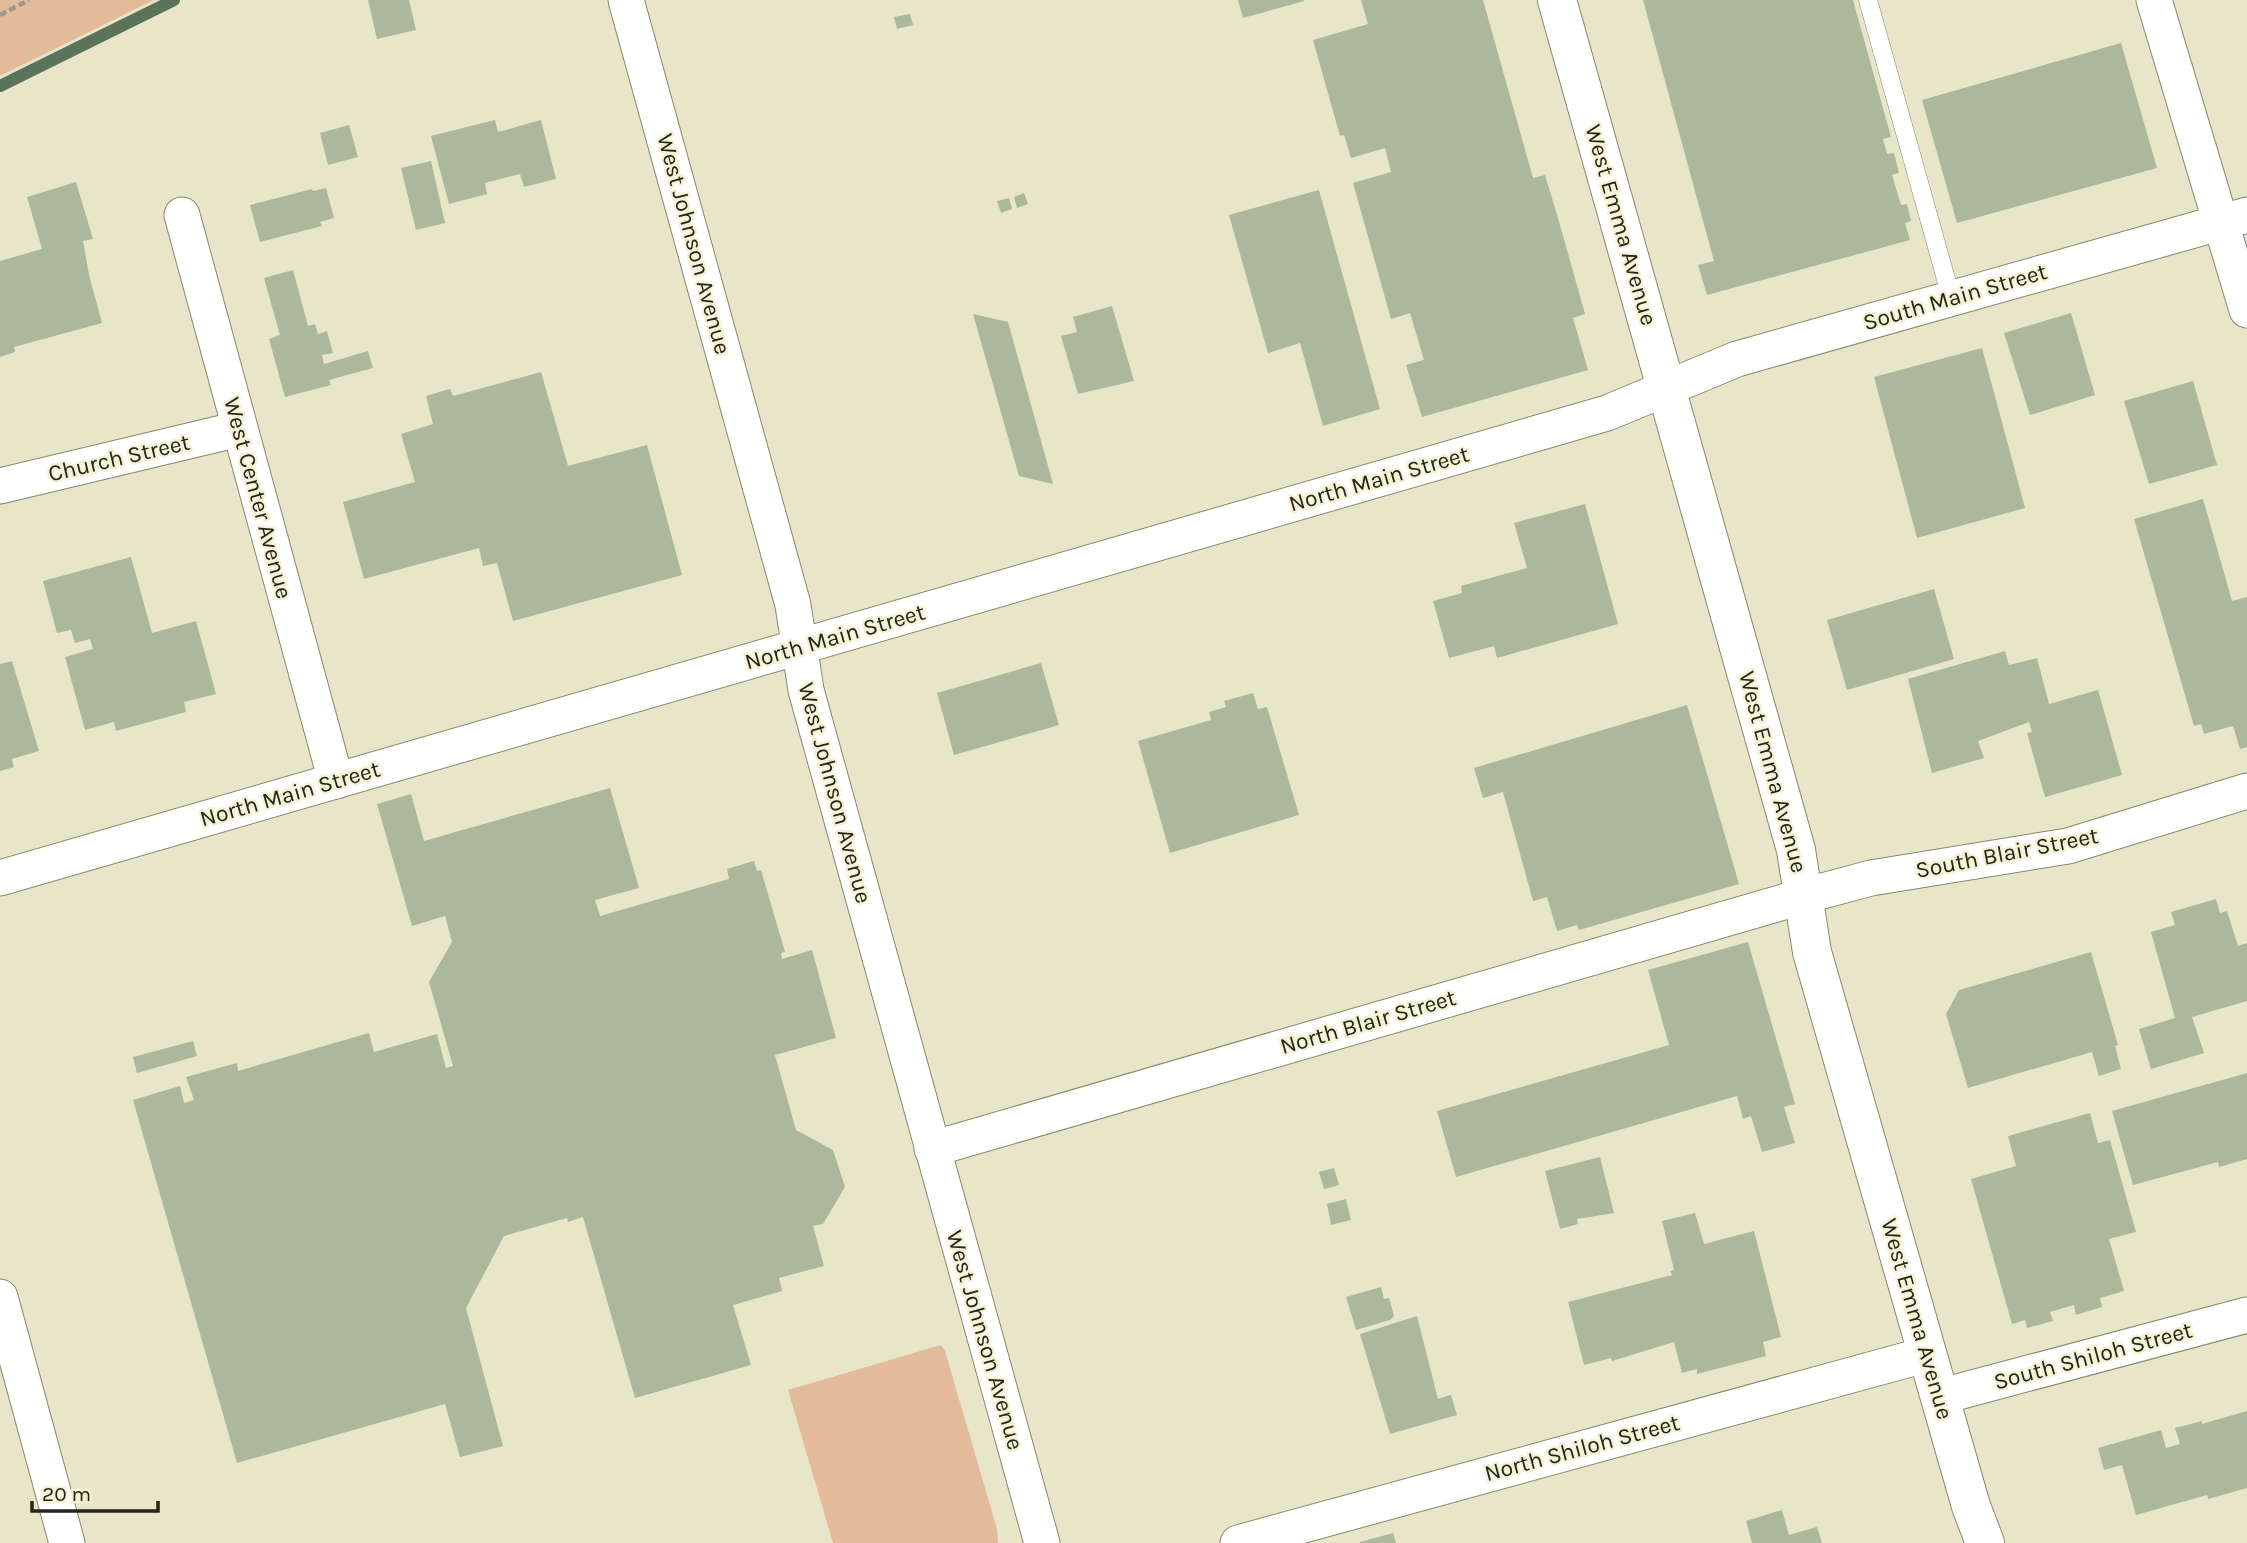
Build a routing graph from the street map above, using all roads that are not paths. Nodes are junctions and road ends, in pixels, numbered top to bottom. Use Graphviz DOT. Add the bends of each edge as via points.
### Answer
graph roads {
  1 [pos="626,0"];
  2 [pos="1557,0"];
  3 [pos="1868,0"];
  4 [pos="2154,0"];
  5 [pos="182,215"];
  6 [pos="2234,218"];
  7 [pos="1951,298"];
  8 [pos="2247,310"];
  9 [pos="1667,387"];
  10 [pos="239,429"];
  11 [pos="0,486"];
  12 [pos="799,647"];
  13 [pos="336,781"];
  14 [pos="2247,791"];
  15 [pos="0,878"];
  16 [pos="1804,895"];
  17 [pos="932,1149"];
  18 [pos="0,1297"];
  19 [pos="2247,1315"];
  20 [pos="1928,1354"];
  21 [pos="1940,1397"];
  22 [pos="67,1543"];
  23 [pos="1042,1543"];
  24 [pos="1238,1543"];
  25 [pos="1985,1543"];
  1 -- 12 [label="street, West Johnson Avenue" via="793,605"];
  2 -- 9 [label="street, West Emma Avenue"];
  3 -- 7 [label="lane"];
  4 -- 6 [label="street"];
  5 -- 10 [label="street, West Center Avenue"];
  6 -- 7 [label="street, South Main Street"];
  6 -- 8 [label="street"];
  7 -- 9 [label="street, South Main Street" via="1737,359"];
  9 -- 12 [label="street, North Main Street" via="1607,413"];
  9 -- 16 [label="street, West Emma Avenue" via="1796,849"];
  10 -- 11 [label="street, Church Street"];
  10 -- 13 [label="street, West Center Avenue"];
  12 -- 13 [label="street, North Main Street"];
  12 -- 17 [label="street, West Johnson Avenue" via="806,690"];
  13 -- 15 [label="street, North Main Street"];
  14 -- 16 [label="street, South Blair Street" via="2068,846 1871,878"];
  16 -- 17 [label="street, North Blair Street"];
  16 -- 20 [label="street, West Emma Avenue" via="1812,952"];
  17 -- 23 [label="street, West Johnson Avenue"];
  18 -- 22 [label="street"];
  19 -- 21 [label="street, South Shiloh Street"];
  20 -- 21 [label="street, West Emma Avenue"];
  20 -- 24 [label="street, North Shiloh Street"];
  21 -- 25 [label="street, West Emma Avenue"];
}
